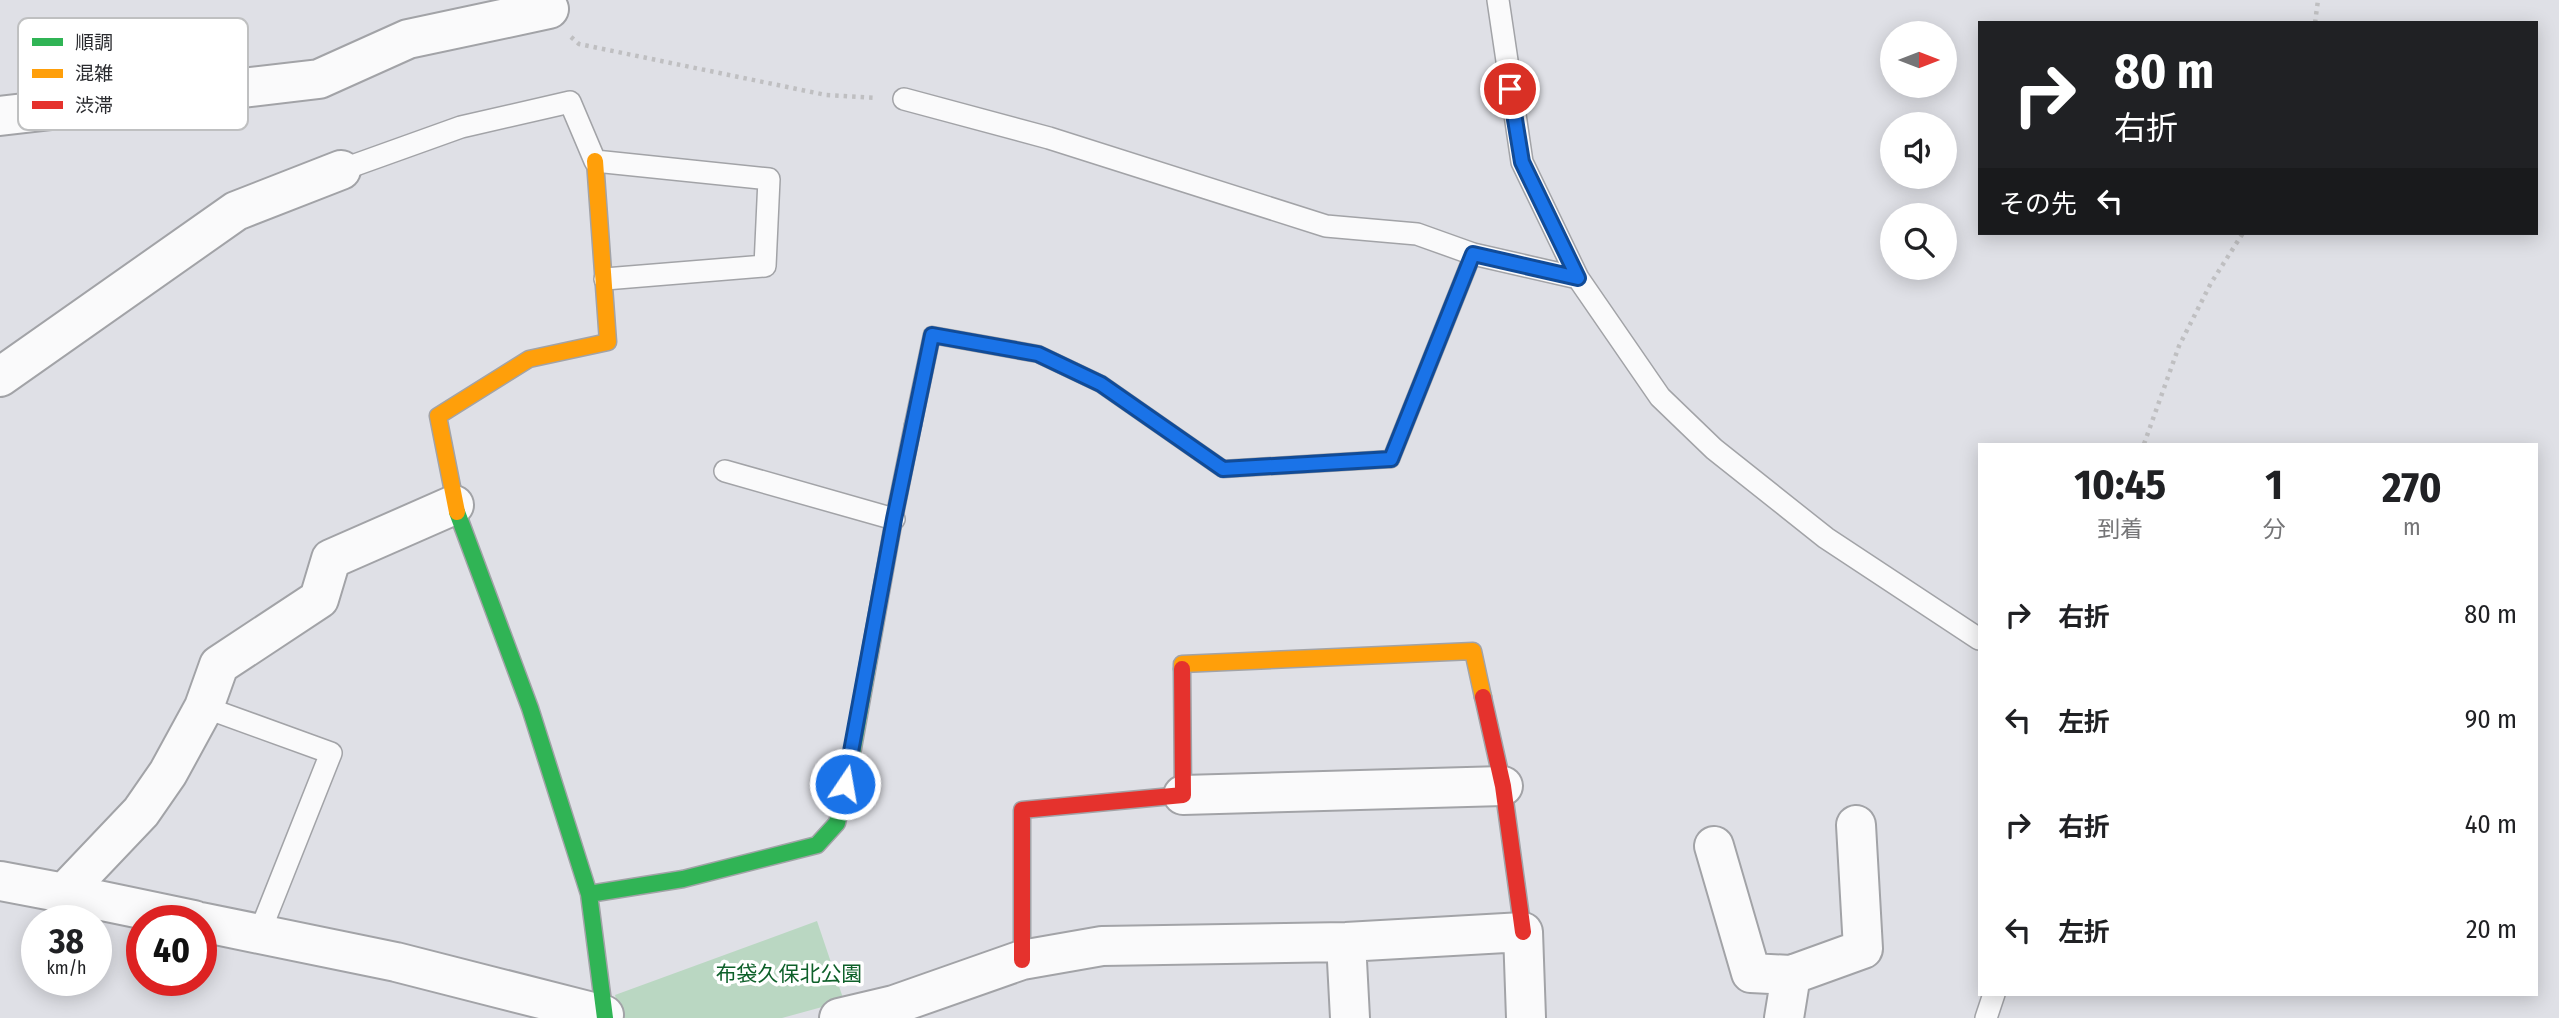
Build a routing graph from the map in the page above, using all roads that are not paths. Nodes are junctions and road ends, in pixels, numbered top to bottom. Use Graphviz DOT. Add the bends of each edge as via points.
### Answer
graph roads {
  1 [pos="1498,0"];
  2 [pos="549,9"];
  3 [pos="248,87"];
  4 [pos="904,99"];
  5 [pos="18,114"];
  6 [pos="0,116"];
  7 [pos="595,161"];
  8 [pos="341,170"];
  9 [pos="1473,254"];
  10 [pos="1578,278"];
  11 [pos="605,279"];
  12 [pos="0,377"];
  13 [pos="725,471"];
  14 [pos="454,505"];
  15 [pos="894,519"];
  16 [pos="1978,638"];
  17 [pos="204,707"];
  18 [pos="1503,786"];
  19 [pos="1184,796"];
  20 [pos="1856,825"];
  21 [pos="1714,846"];
  22 [pos="0,881"];
  23 [pos="64,892"];
  24 [pos="589,894"];
  25 [pos="126,905"];
  26 [pos="217,925"];
  27 [pos="1523,932"];
  28 [pos="259,934"];
  29 [pos="1346,942"];
  30 [pos="1022,960"];
  31 [pos="1791,975"];
  32 [pos="1993,996"];
  33 [pos="896,1011"];
  34 [pos="604,1016"];
  35 [pos="839,1018"];
  36 [pos="1350,1018"];
  37 [pos="1527,1018"];
  38 [pos="1784,1018"];
  39 [pos="1986,1018"];
  1 -- 10 [label="lane" via="1522,162"];
  2 -- 3 [label="street" via="408,39 319,79"];
  4 -- 9 [label="lane" via="1049,138 1326,226 1417,234"];
  5 -- 6 [label="street"];
  7 -- 8 [label="lane" via="570,102 461,127"];
  7 -- 11 [label="street"];
  7 -- 11 [label="lane" via="769,179 765,266"];
  8 -- 12 [label="street" via="236,211"];
  9 -- 10 [label="lane"];
  9 -- 15 [label="street" via="1391,459 1223,469 1101,384 1038,354 932,335"];
  10 -- 16 [label="lane" via="1660,397 1714,449 1826,538"];
  11 -- 14 [label="street" via="608,341 529,359 438,416"];
  13 -- 15 [label="lane"];
  14 -- 17 [label="street" via="331,559 319,599 219,665"];
  14 -- 24 [label="street" via="530,708"];
  15 -- 24 [label="street" via="837,822 817,845 683,879"];
  17 -- 23 [label="street" via="141,812"];
  17 -- 28 [label="lane" via="331,752"];
  18 -- 19 [label="street"];
  18 -- 19 [label="street" via="1474,652 1182,664"];
  18 -- 27 [label="street"];
  19 -- 30 [label="street" via="1022,810"];
  20 -- 31 [label="street" via="1863,949"];
  21 -- 31 [label="street" via="1751,973"];
  22 -- 23 [label="street"];
  23 -- 25 [label="street"];
  24 -- 34 [label="street"];
  26 -- 28 [label="street"];
  27 -- 29 [label="street"];
  27 -- 37 [label="street"];
  28 -- 34 [label="street" via="396,962"];
  29 -- 30 [label="street" via="1102,946"];
  29 -- 36 [label="street"];
  30 -- 33 [label="street"];
  31 -- 38 [label="street"];
  32 -- 39 [label="lane"];
  33 -- 35 [label="street"];
}
